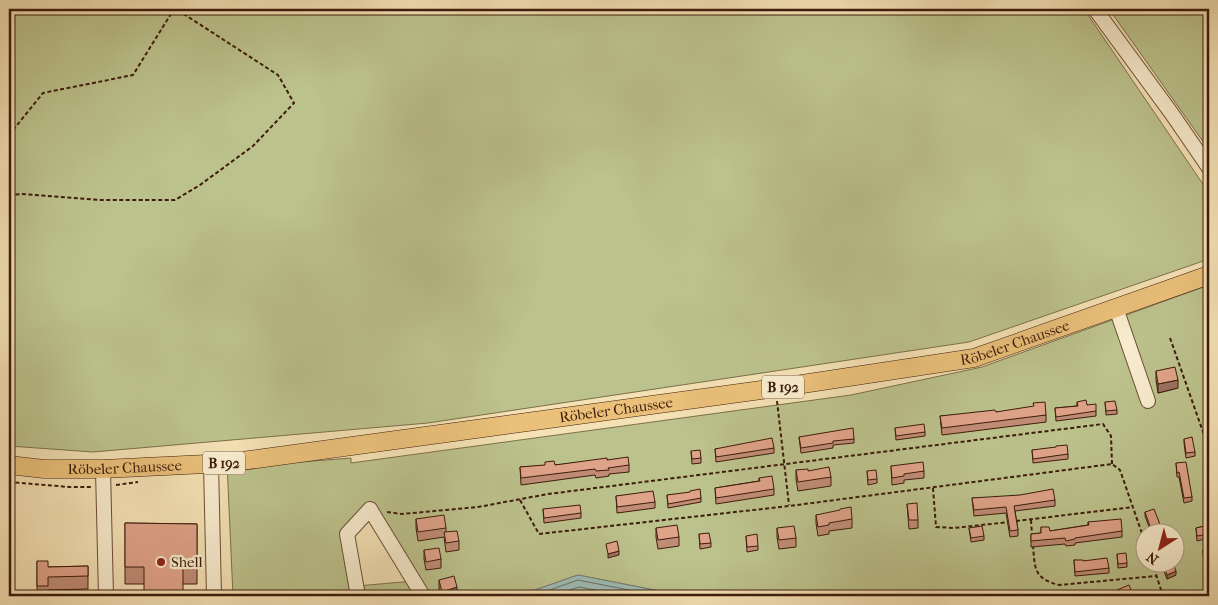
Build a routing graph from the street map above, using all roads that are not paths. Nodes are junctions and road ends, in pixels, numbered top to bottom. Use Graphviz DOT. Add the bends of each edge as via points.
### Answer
graph roads {
  1 [pos="1095,9"];
  2 [pos="1209,168"];
  3 [pos="1209,275"];
  4 [pos="1116,308"];
  5 [pos="1148,401"];
  6 [pos="211,464"];
  7 [pos="9,465"];
  8 [pos="103,469"];
  9 [pos="106,596"];
  10 [pos="214,596"];
  11 [pos="358,596"];
  12 [pos="423,596"];
  1 -- 2 [label="street"];
  3 -- 4 [label="main road, Röbeler Chaussee / B 192"];
  4 -- 5 [label="street"];
  4 -- 6 [label="main road, Röbeler Chaussee / B 192" via="974,358"];
  6 -- 8 [label="main road, Röbeler Chaussee / B 192"];
  6 -- 10 [label="street"];
  7 -- 8 [label="main road, Röbeler Chaussee / B 192" via="44,469"];
  8 -- 9 [label="street"];
  11 -- 12 [label="street" via="347,534 370,509"];
}
